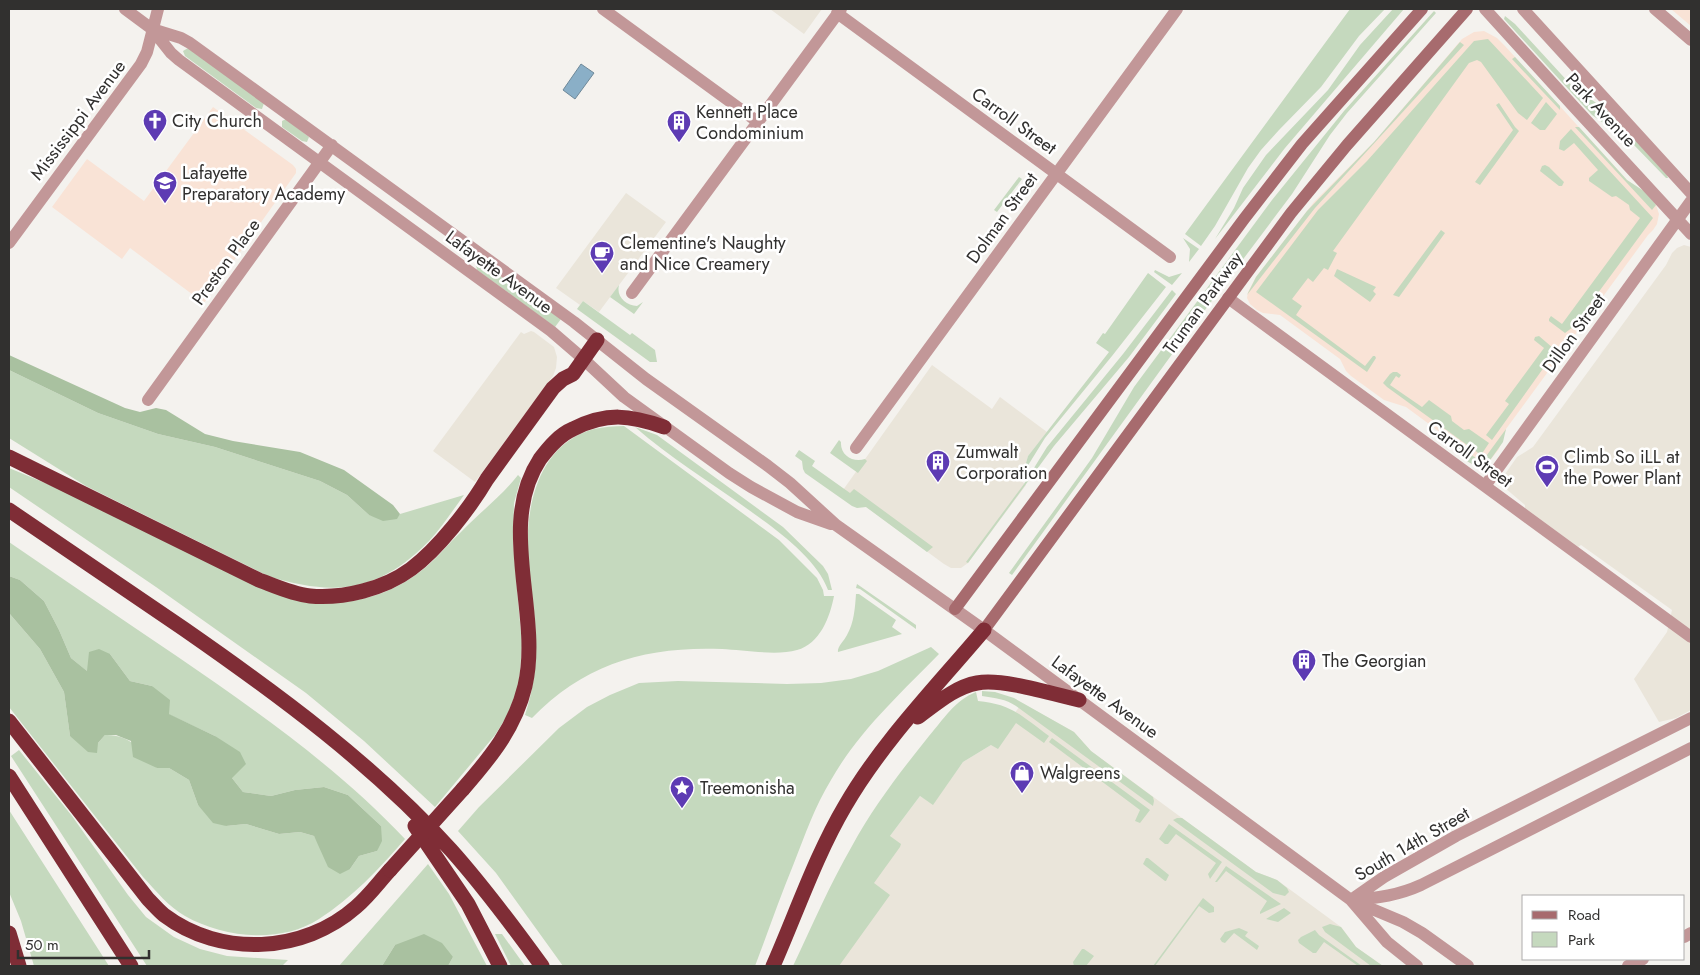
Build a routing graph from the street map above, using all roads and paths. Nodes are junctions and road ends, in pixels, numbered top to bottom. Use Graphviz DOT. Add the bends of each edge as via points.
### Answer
graph roads {
  1 [pos="125,9"];
  2 [pos="158,9"];
  3 [pos="603,9"];
  4 [pos="1177,9"];
  5 [pos="1422,9"];
  6 [pos="1467,9"];
  7 [pos="1485,9"];
  8 [pos="1523,9"];
  9 [pos="1655,9"];
  10 [pos="839,11"];
  11 [pos="152,29"];
  12 [pos="1691,40"];
  13 [pos="758,122"];
  14 [pos="332,145"];
  15 [pos="319,163"];
  16 [pos="1056,174"];
  17 [pos="1691,193"];
  18 [pos="1691,201"];
  19 [pos="1678,220"];
  20 [pos="1691,234"];
  21 [pos="9,243"];
  22 [pos="1170,257"];
  23 [pos="632,293"];
  24 [pos="1228,298"];
  25 [pos="597,340"];
  26 [pos="584,360"];
  27 [pos="148,400"];
  28 [pos="664,426"];
  29 [pos="856,448"];
  30 [pos="9,457"];
  31 [pos="1484,486"];
  32 [pos="9,510"];
  33 [pos="836,525"];
  34 [pos="955,609"];
  35 [pos="984,630"];
  36 [pos="1691,637"];
  37 [pos="1079,700"];
  38 [pos="1691,718"];
  39 [pos="9,722"];
  40 [pos="902,727"];
  41 [pos="1691,748"];
  42 [pos="9,776"];
  43 [pos="390,789"];
  44 [pos="1351,900"];
  45 [pos="9,933"];
  46 [pos="1641,960"];
  47 [pos="19,966"];
  48 [pos="131,966"];
  49 [pos="500,966"];
  50 [pos="542,966"];
  51 [pos="773,966"];
  52 [pos="1417,966"];
  53 [pos="1468,966"];
  54 [pos="1628,966"];
  1 -- 11 [label="street, Lafayette Avenue"];
  2 -- 11 [label="street, Mississippi Avenue"];
  3 -- 13 [label="street"];
  4 -- 16 [label="street, Dolman Street"];
  5 -- 34 [label="main road, Truman Parkway" via="1302,144"];
  6 -- 24 [label="main road, Truman Parkway" via="1320,177"];
  7 -- 19 [label="street, Park Avenue"];
  8 -- 17 [label="street, Park Avenue"];
  9 -- 12 [label="street"];
  10 -- 13 [label="street"];
  10 -- 16 [label="street, Carroll Street"];
  11 -- 14 [label="street, Lafayette Avenue" via="190,43"];
  11 -- 15 [label="street, Lafayette Avenue" via="179,60"];
  11 -- 21 [label="street, Mississippi Avenue" via="147,52 136,72"];
  13 -- 23 [label="street"];
  14 -- 15 [label="street, Preston Place"];
  14 -- 25 [label="street, Lafayette Avenue"];
  15 -- 26 [label="street, Lafayette Avenue" via="551,331"];
  15 -- 27 [label="street, Preston Place"];
  16 -- 22 [label="street, Carroll Street"];
  16 -- 29 [label="street, Dolman Street"];
  18 -- 19 [label="street, Dillon Street"];
  19 -- 20 [label="street, Park Avenue"];
  19 -- 31 [label="street, Dillon Street"];
  24 -- 31 [label="street, Carroll Street"];
  24 -- 35 [label="main road, Truman Parkway"];
  25 -- 26 [label="highway"];
  25 -- 33 [label="street, Lafayette Avenue" via="790,483"];
  26 -- 28 [label="street, Lafayette Avenue" via="624,397"];
  26 -- 30 [label="highway" via="573,374 553,388 479,493 431,551 410,569 387,582 337,596 309,596 259,580"];
  28 -- 33 [label="street, Lafayette Avenue" via="751,487 797,512"];
  28 -- 39 [label="highway, bridge" via="628,416 601,418 569,430 547,449 526,487 521,510 528,661 525,686 506,735 463,789 356,907 306,937 254,945 229,942 205,936 164,915"];
  31 -- 36 [label="street, Carroll Street"];
  32 -- 43 [label="highway" via="257,680 332,738"];
  33 -- 34 [label="street, Lafayette Avenue"];
  34 -- 35 [label="street, Lafayette Avenue"];
  35 -- 37 [label="street, Lafayette Avenue"];
  35 -- 40 [label="highway"];
  37 -- 40 [label="highway" via="1000,683 977,683 953,693"];
  37 -- 44 [label="street, Lafayette Avenue"];
  38 -- 44 [label="street, South 14th Street" via="1456,836"];
  40 -- 51 [label="highway" via="867,770 844,807"];
  41 -- 44 [label="street, South 14th Street" via="1406,892"];
  42 -- 48 [label="highway"];
  43 -- 49 [label="highway" via="468,904"];
  43 -- 50 [label="highway" via="450,849 494,900"];
  44 -- 52 [label="street, Lafayette Avenue" via="1387,942"];
  44 -- 53 [label="street, Lafayette Avenue" via="1403,922"];
  45 -- 47 [label="highway"];
  46 -- 54 [label="street"];
}
